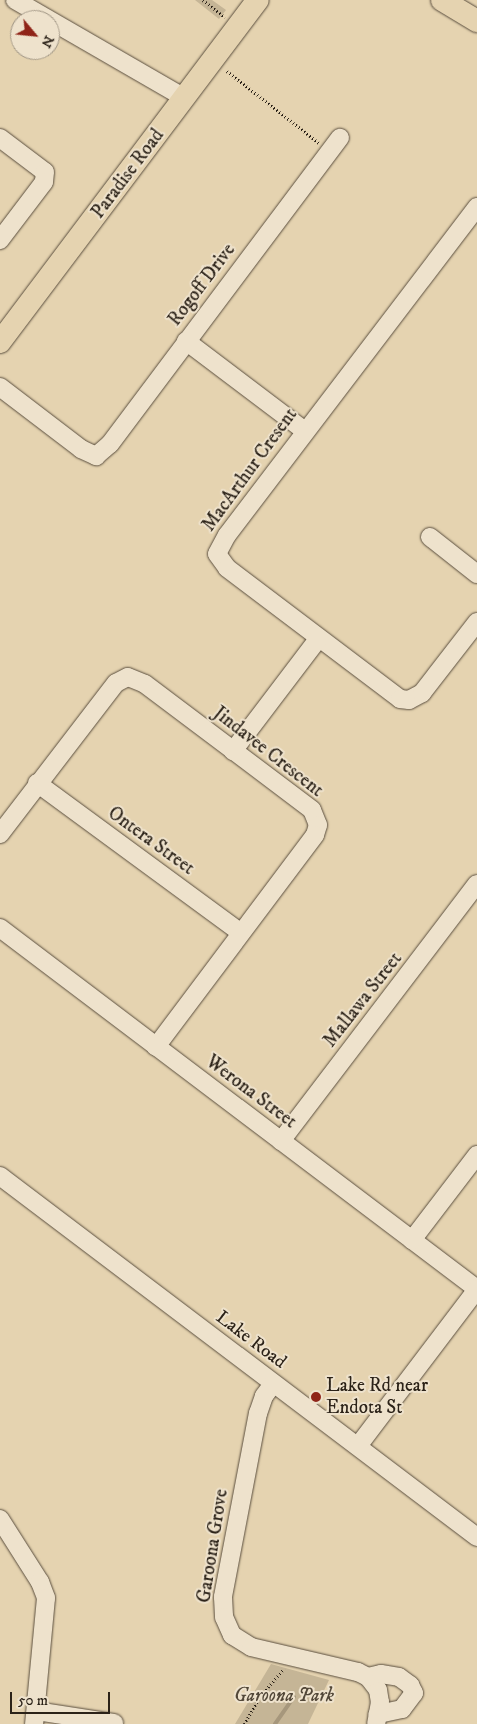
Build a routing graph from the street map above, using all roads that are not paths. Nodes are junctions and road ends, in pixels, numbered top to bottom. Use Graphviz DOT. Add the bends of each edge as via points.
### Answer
graph roads {
  1 [pos="15,0"];
  2 [pos="442,0"];
  3 [pos="260,2"];
  4 [pos="477,21"];
  5 [pos="185,98"];
  6 [pos="0,138"];
  7 [pos="340,138"];
  8 [pos="475,212"];
  9 [pos="0,240"];
  10 [pos="186,341"];
  11 [pos="0,342"];
  12 [pos="0,387"];
  13 [pos="305,430"];
  14 [pos="430,537"];
  15 [pos="477,574"];
  16 [pos="477,622"];
  17 [pos="318,639"];
  18 [pos="233,751"];
  19 [pos="37,783"];
  20 [pos="0,834"];
  21 [pos="477,884"];
  22 [pos="0,928"];
  23 [pos="241,933"];
  24 [pos="156,1047"];
  25 [pos="281,1141"];
  26 [pos="477,1155"];
  27 [pos="0,1176"];
  28 [pos="412,1240"];
  29 [pos="477,1289"];
  30 [pos="273,1384"];
  31 [pos="358,1446"];
  32 [pos="0,1521"];
  33 [pos="477,1538"];
  34 [pos="368,1677"];
  35 [pos="35,1717"];
  36 [pos="377,1719"];
  37 [pos="114,1723"];
  1 -- 5 [label="street"];
  2 -- 4 [label="main road"];
  3 -- 5 [label="main road, Paradise Road"];
  5 -- 11 [label="main road, Paradise Road"];
  6 -- 9 [label="street" via="44,172 44,182"];
  7 -- 10 [label="street, Rogoff Drive"];
  8 -- 13 [label="street, MacArthur Cresent"];
  10 -- 12 [label="street, Rogoff Drive" via="110,444 96,456 81,449"];
  10 -- 13 [label="street"];
  13 -- 17 [label="street, MacArthur Cresent" via="227,535 217,554 227,568"];
  14 -- 15 [label="street"];
  16 -- 17 [label="street, MacArthur Cresent" via="422,693 409,700 389,692"];
  17 -- 18 [label="street"];
  18 -- 19 [label="street, Jindavee Crescent" via="145,684 128,678 116,683"];
  18 -- 23 [label="street, Jindavee Crescent" via="312,810 318,825 315,835"];
  19 -- 20 [label="street, Jindavee Crescent"];
  19 -- 23 [label="street, Ontera Street"];
  21 -- 25 [label="street, Mallawa Street"];
  22 -- 24 [label="street, Werona Street"];
  23 -- 24 [label="street, Jindavee Crescent"];
  24 -- 25 [label="street, Werona Street"];
  25 -- 28 [label="street, Werona Street"];
  26 -- 28 [label="street"];
  27 -- 30 [label="street, Lake Road"];
  28 -- 29 [label="street, Werona Street"];
  29 -- 31 [label="street"];
  30 -- 31 [label="street, Lake Road"];
  30 -- 34 [label="street, Garoona Grove" via="258,1413 223,1597 224,1617 232,1635 250,1646"];
  31 -- 33 [label="street, Lake Road"];
  32 -- 35 [label="street" via="40,1582 46,1598"];
  34 -- 36 [label="street, Garoona Grove" via="378,1690"];
  34 -- 36 [label="street, Garoona Grove" via="381,1674 399,1677 410,1685 414,1693 402,1709"];
  35 -- 37 [label="street"];
}
